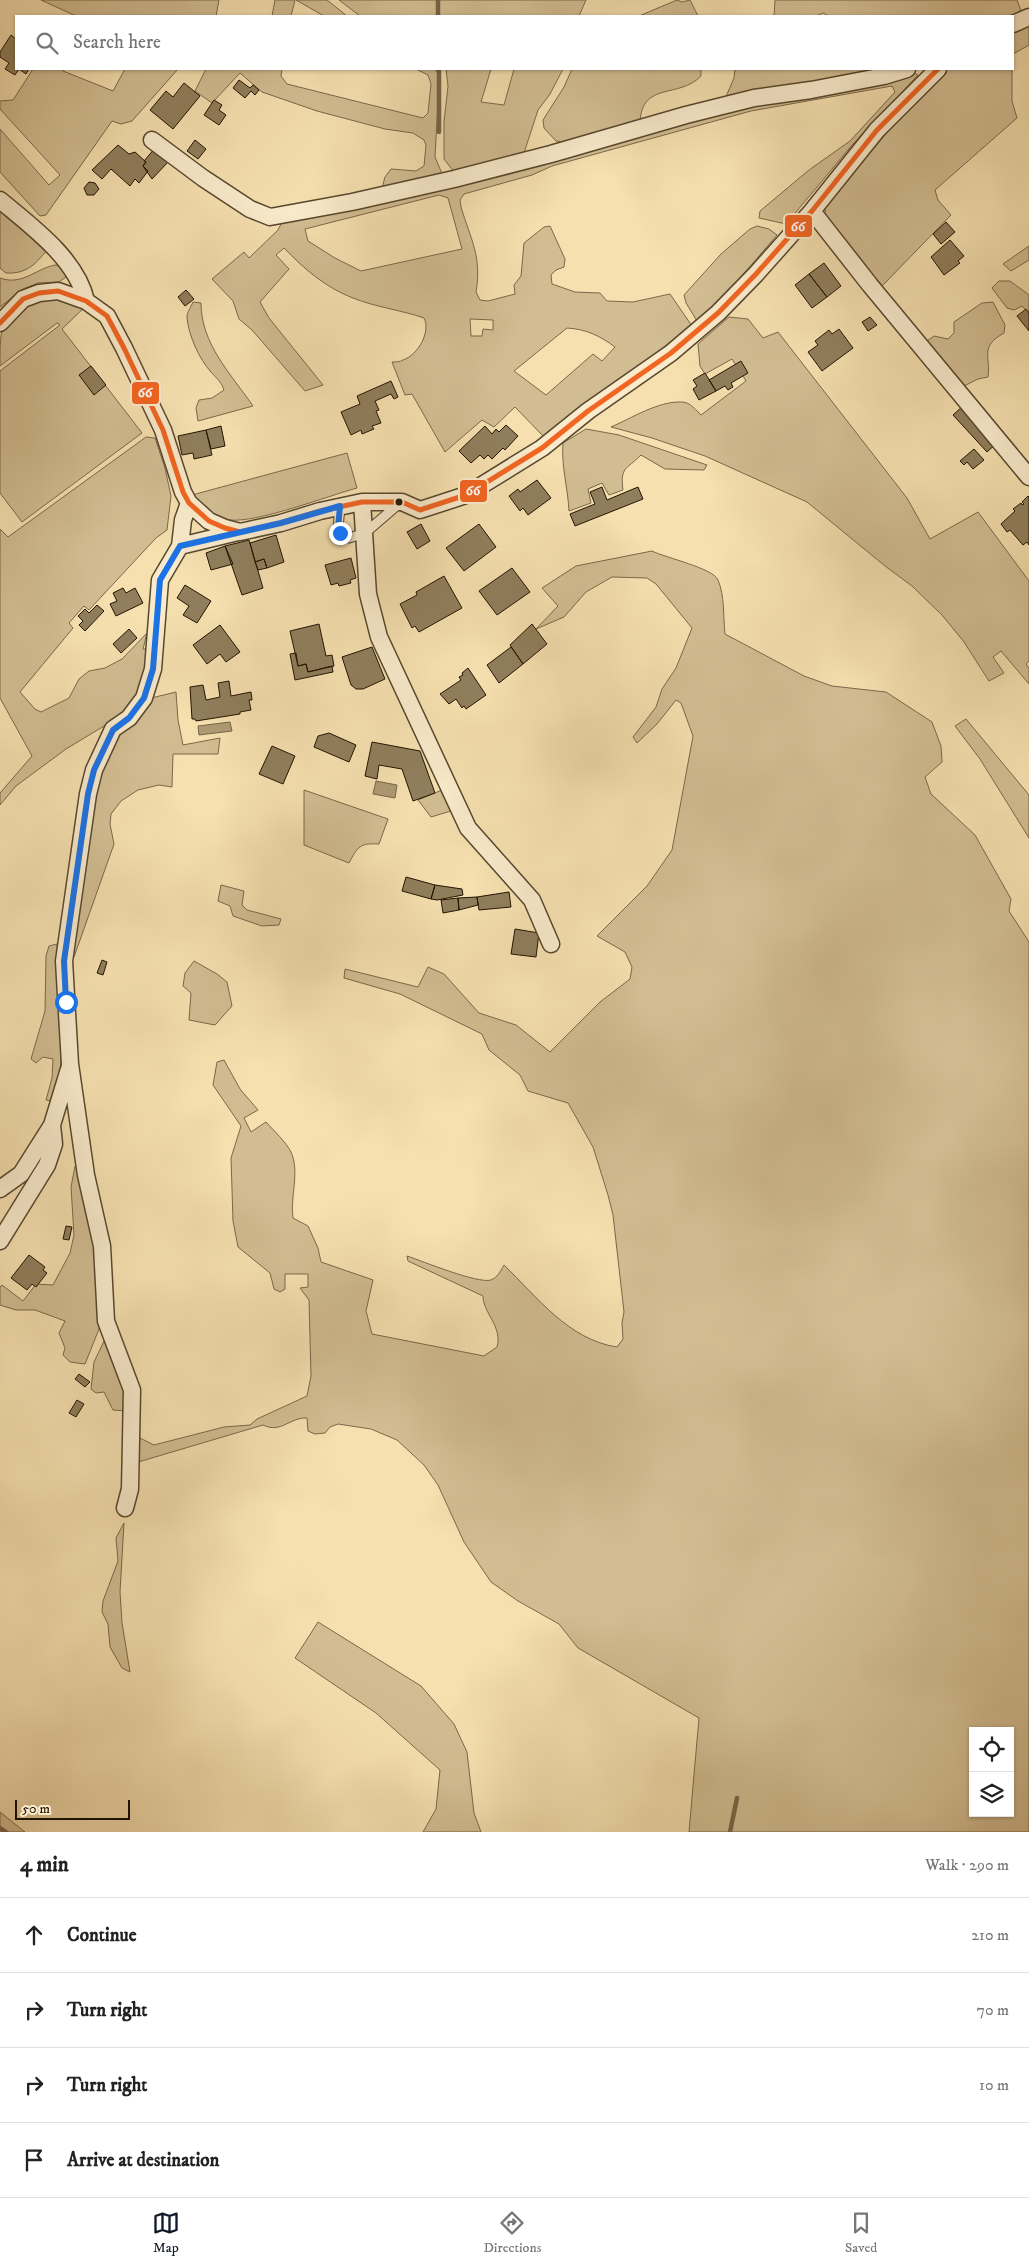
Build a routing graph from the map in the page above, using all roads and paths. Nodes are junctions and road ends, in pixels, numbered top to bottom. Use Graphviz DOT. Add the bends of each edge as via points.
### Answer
graph roads {
  1 [pos="1029,17"];
  2 [pos="1014,24"];
  3 [pos="904,70"];
  4 [pos="933,70"];
  5 [pos="152,140"];
  6 [pos="0,200"];
  7 [pos="812,211"];
  8 [pos="86,301"];
  9 [pos="0,323"];
  10 [pos="1029,477"];
  11 [pos="362,502"];
  12 [pos="402,502"];
  13 [pos="189,503"];
  14 [pos="340,506"];
  15 [pos="240,532"];
  16 [pos="365,533"];
  17 [pos="180,546"];
  18 [pos="551,944"];
  19 [pos="70,1064"];
  20 [pos="52,1125"];
  21 [pos="0,1189"];
  22 [pos="0,1241"];
  23 [pos="125,1508"];
  1 -- 2 [label="street"];
  3 -- 5 [label="street" via="754,98 454,179 270,217 250,209"];
  4 -- 7 [label="street" via="877,130"];
  6 -- 8 [label="street" via="42,234 83,288"];
  7 -- 10 [label="street"];
  7 -- 12 [label="street" via="718,313 671,353 588,411 542,448 466,495 420,510"];
  8 -- 9 [label="street" via="58,291 39,292 23,299"];
  8 -- 13 [label="street" via="107,316 124,348 163,430"];
  11 -- 12 [label="street"];
  11 -- 14 [label="street"];
  11 -- 16 [label="street"];
  12 -- 16 [label="lane"];
  13 -- 15 [label="street" via="209,521"];
  13 -- 17 [label="street"];
  14 -- 15 [label="street"];
  14 -- 16 [label="lane" via="340,533 349,538"];
  15 -- 17 [label="street"];
  16 -- 18 [label="street" via="368,594 379,637 468,828 532,900"];
  17 -- 19 [label="street" via="160,580 153,669 144,698 129,718 113,730 94,770 88,794 64,961"];
  19 -- 20 [label="street"];
  19 -- 23 [label="street" via="86,1175 102,1246 106,1322 132,1390 130,1489"];
  20 -- 21 [label="street" via="21,1174"];
  20 -- 22 [label="street" via="54,1144 47,1165"];
}
